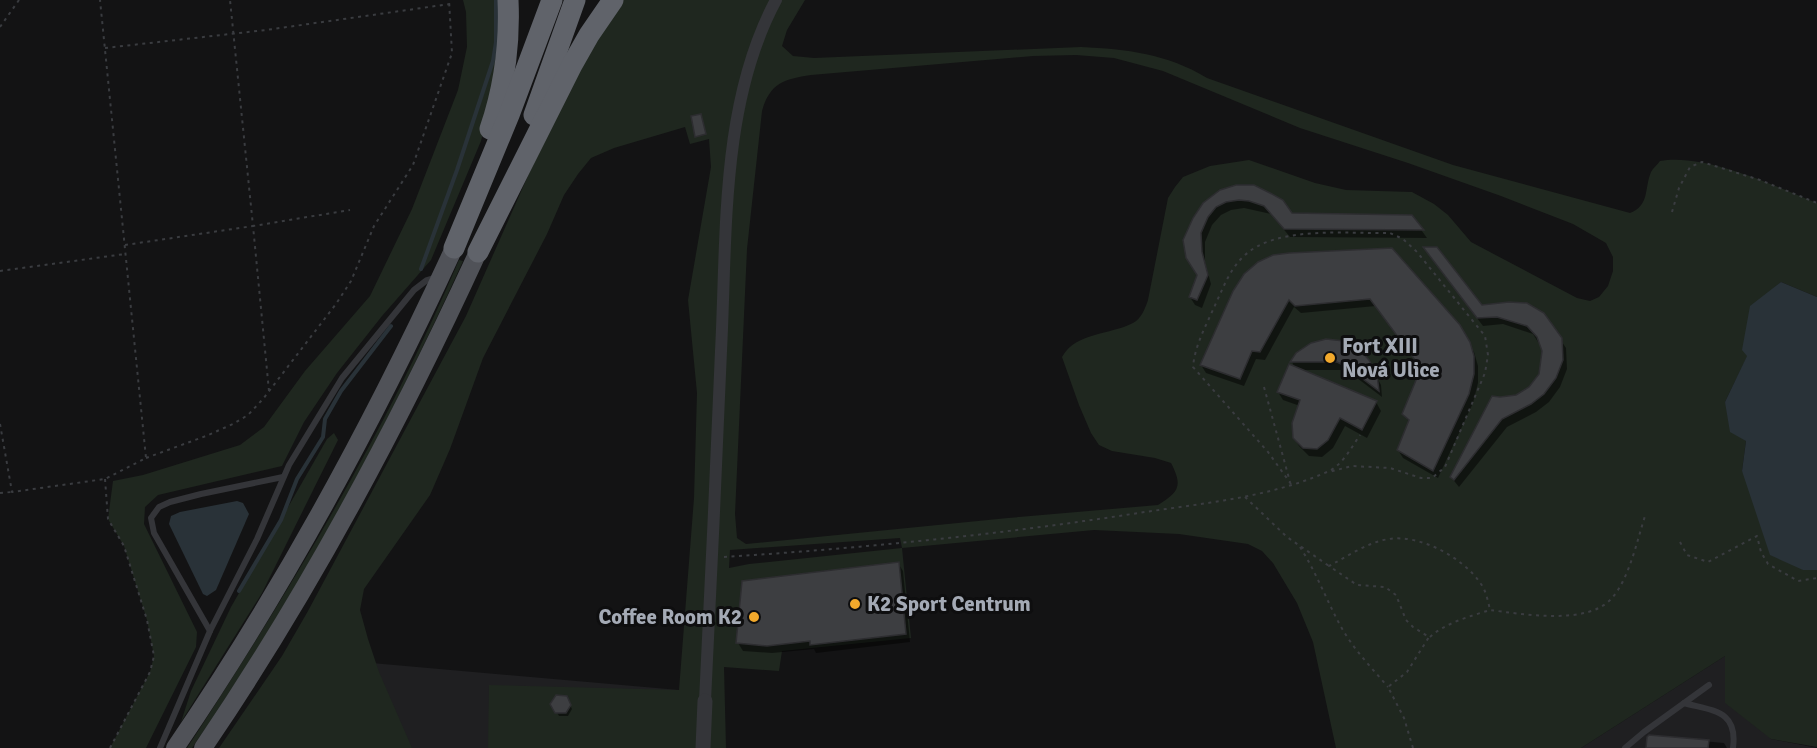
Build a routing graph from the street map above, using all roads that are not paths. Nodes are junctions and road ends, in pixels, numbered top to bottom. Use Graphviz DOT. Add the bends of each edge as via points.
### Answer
graph roads {
  1 [pos="508,0"];
  2 [pos="552,0"];
  3 [pos="575,0"];
  4 [pos="613,0"];
  5 [pos="777,0"];
  6 [pos="454,248"];
  7 [pos="478,252"];
  8 [pos="441,276"];
  9 [pos="282,477"];
  10 [pos="210,631"];
  11 [pos="1708,685"];
  12 [pos="705,701"];
  13 [pos="1684,703"];
  14 [pos="160,748"];
  15 [pos="175,748"];
  16 [pos="203,748"];
  17 [pos="703,748"];
  18 [pos="1625,748"];
  19 [pos="1733,748"];
  1 -- 6 [label="highway" via="508,49 501,91"];
  2 -- 6 [label="highway"];
  3 -- 7 [label="highway"];
  4 -- 7 [label="highway" via="578,55"];
  5 -- 12 [label="street" via="757,41 734,133"];
  6 -- 8 [label="main road"];
  7 -- 16 [label="main road" via="349,510 279,631"];
  8 -- 9 [label="lane" via="414,290 342,378"];
  8 -- 15 [label="main road" via="320,514 256,624"];
  9 -- 10 [label="lane" via="257,539"];
  9 -- 10 [label="lane" via="170,502 159,507 151,518 153,533"];
  10 -- 14 [label="lane"];
  11 -- 13 [label="lane"];
  12 -- 17 [label="street"];
  13 -- 18 [label="lane"];
  13 -- 19 [label="lane" via="1725,715 1735,735"];
}
